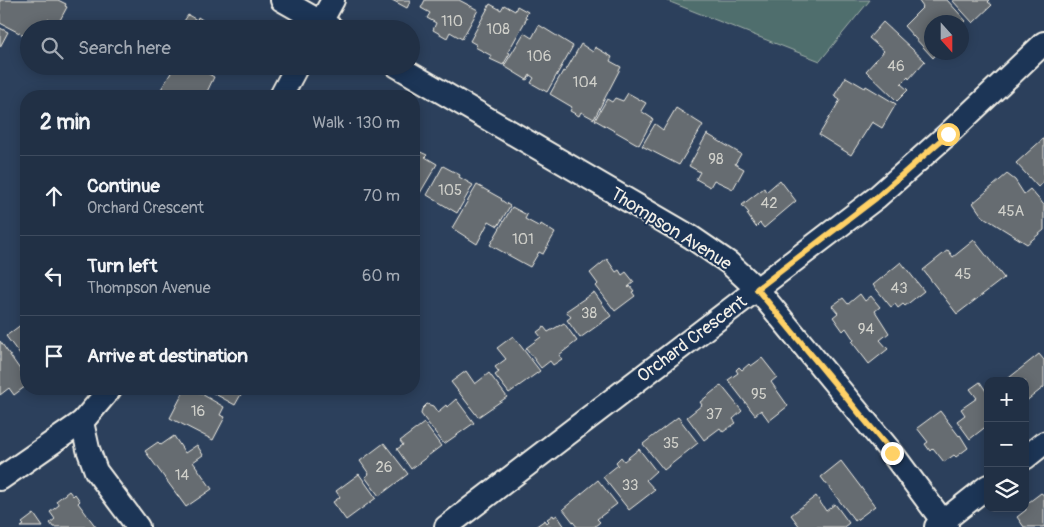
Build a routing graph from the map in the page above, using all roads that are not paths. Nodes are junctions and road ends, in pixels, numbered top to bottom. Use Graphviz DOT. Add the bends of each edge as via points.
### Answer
graph roads {
  1 [pos="282,0"];
  2 [pos="333,0"];
  3 [pos="314,20"];
  4 [pos="326,20"];
  5 [pos="1044,43"];
  6 [pos="292,75"];
  7 [pos="412,75"];
  8 [pos="284,90"];
  9 [pos="757,289"];
  10 [pos="105,395"];
  11 [pos="82,422"];
  12 [pos="1044,443"];
  13 [pos="1029,455"];
  14 [pos="0,479"];
  15 [pos="984,489"];
  16 [pos="942,525"];
  17 [pos="138,527"];
  18 [pos="446,527"];
  1 -- 3 [label="street"];
  2 -- 4 [label="street"];
  5 -- 9 [label="street, Orchard Crescent" via="876,198"];
  6 -- 8 [label="street"];
  7 -- 9 [label="street, Thompson Avenue" via="691,237 729,263"];
  9 -- 16 [label="street, Thompson Avenue" via="892,453"];
  9 -- 18 [label="street, Orchard Crescent"];
  10 -- 11 [label="street"];
  11 -- 14 [label="street"];
  11 -- 17 [label="street" via="96,471"];
  12 -- 13 [label="street"];
  15 -- 16 [label="street"];
}
